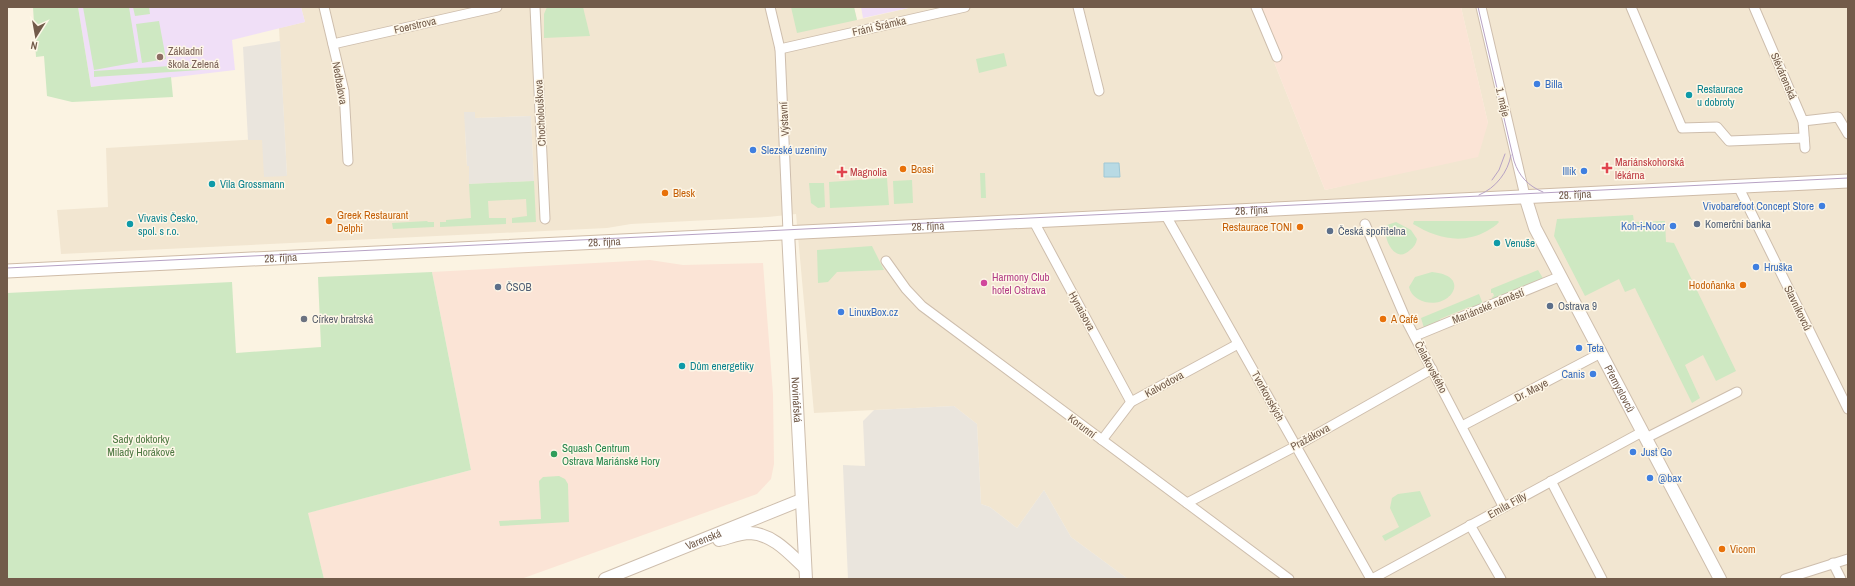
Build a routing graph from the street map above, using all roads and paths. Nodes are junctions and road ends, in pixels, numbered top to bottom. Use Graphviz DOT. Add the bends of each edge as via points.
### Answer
graph roads {
  1 [pos="324,7"];
  2 [pos="497,7"];
  3 [pos="535,7"];
  4 [pos="770,7"];
  5 [pos="965,7"];
  6 [pos="1078,7"];
  7 [pos="1256,7"];
  8 [pos="1481,7"];
  9 [pos="1631,7"];
  10 [pos="1754,7"];
  11 [pos="333,44"];
  12 [pos="780,49"];
  13 [pos="1277,58"];
  14 [pos="1099,91"];
  15 [pos="1803,121"];
  16 [pos="1848,134"];
  17 [pos="348,161"];
  18 [pos="1848,181"];
  19 [pos="1738,186"];
  20 [pos="1525,196"];
  21 [pos="1165,214"];
  22 [pos="545,219"];
  23 [pos="1033,220"];
  24 [pos="1365,224"];
  25 [pos="788,232"];
  26 [pos="886,261"];
  27 [pos="7,271"];
  28 [pos="1561,276"];
  29 [pos="1415,336"];
  30 [pos="1238,344"];
  31 [pos="1601,353"];
  32 [pos="1432,369"];
  33 [pos="1737,392"];
  34 [pos="1131,402"];
  35 [pos="1848,409"];
  36 [pos="1462,426"];
  37 [pos="1644,435"];
  38 [pos="1102,440"];
  39 [pos="1296,446"];
  40 [pos="1551,481"];
  41 [pos="801,500"];
  42 [pos="1187,503"];
  43 [pos="1503,506"];
  44 [pos="1470,525"];
  45 [pos="681,549"];
  46 [pos="1848,559"];
  47 [pos="1833,563"];
  48 [pos="806,574"];
  49 [pos="605,579"];
  50 [pos="1289,579"];
  51 [pos="1371,579"];
  52 [pos="1501,579"];
  53 [pos="1602,579"];
  54 [pos="1720,579"];
  55 [pos="1785,579"];
  56 [pos="1841,579"];
  1 -- 11 [label="street, Nedbalova"];
  2 -- 11 [label="street, Foerstrova"];
  3 -- 22 [label="street, Chocholouškova"];
  4 -- 12 [label="street, Výstavní"];
  5 -- 12 [label="street, Fráni Šrámka"];
  6 -- 14 [label="street"];
  7 -- 13 [label="street"];
  8 -- 20 [label="street, 1. máje"];
  9 -- 15 [label="street, Slévárenská" via="1682,128 1717,127 1729,141 1805,143"];
  10 -- 15 [label="street, Slévárenská"];
  11 -- 17 [label="street, Nedbalova" via="344,91"];
  12 -- 25 [label="street, Výstavní"];
  15 -- 16 [label="street" via="1838,117"];
  18 -- 19 [label="main road, 28. října"];
  19 -- 20 [label="main road, 28. října"];
  19 -- 35 [label="street, Slavníkovců"];
  20 -- 21 [label="main road, 28. října"];
  20 -- 28 [label="street, Přemyslovců" via="1535,228"];
  21 -- 23 [label="main road, 28. října"];
  21 -- 30 [label="street, Tvorkovských"];
  23 -- 25 [label="main road, 28. října"];
  23 -- 34 [label="street, Hynaisova"];
  24 -- 29 [label="street, Čelakovského"];
  25 -- 27 [label="main road, 28. října"];
  25 -- 41 [label="street, Novinářská"];
  26 -- 38 [label="street, Korunní" via="922,306"];
  28 -- 29 [label="street, Mariánské náměstí"];
  28 -- 31 [label="street, Přemyslovců"];
  29 -- 32 [label="street, Čelakovského"];
  30 -- 34 [label="street, Kalvodova"];
  30 -- 39 [label="street, Tvorkovských"];
  31 -- 36 [label="street, Dr. Maye"];
  31 -- 37 [label="street, Přemyslovců"];
  32 -- 36 [label="street, Čelakovského"];
  32 -- 39 [label="street, Pražákova"];
  33 -- 37 [label="street, Emila Filly"];
  34 -- 38 [label="street, Kalvodova"];
  36 -- 43 [label="street, Čelakovského"];
  37 -- 40 [label="street, Emila Filly"];
  37 -- 54 [label="street, Přemyslovců"];
  38 -- 42 [label="street, Korunní"];
  39 -- 42 [label="street, Pražákova"];
  39 -- 51 [label="street, Tvorkovských"];
  40 -- 43 [label="street, Emila Filly"];
  40 -- 53 [label="street"];
  41 -- 45 [label="street, Varenská"];
  41 -- 48 [label="street, Novinářská"];
  42 -- 50 [label="street, Korunní"];
  43 -- 44 [label="street, Emila Filly"];
  44 -- 51 [label="street, Emila Filly"];
  44 -- 52 [label="street"];
  45 -- 48 [label="street, Novinářská" via="749,533 767,537 782,547"];
  45 -- 49 [label="street, Varenská"];
  46 -- 47 [label="street"];
  47 -- 55 [label="street"];
  47 -- 56 [label="street"];
}
